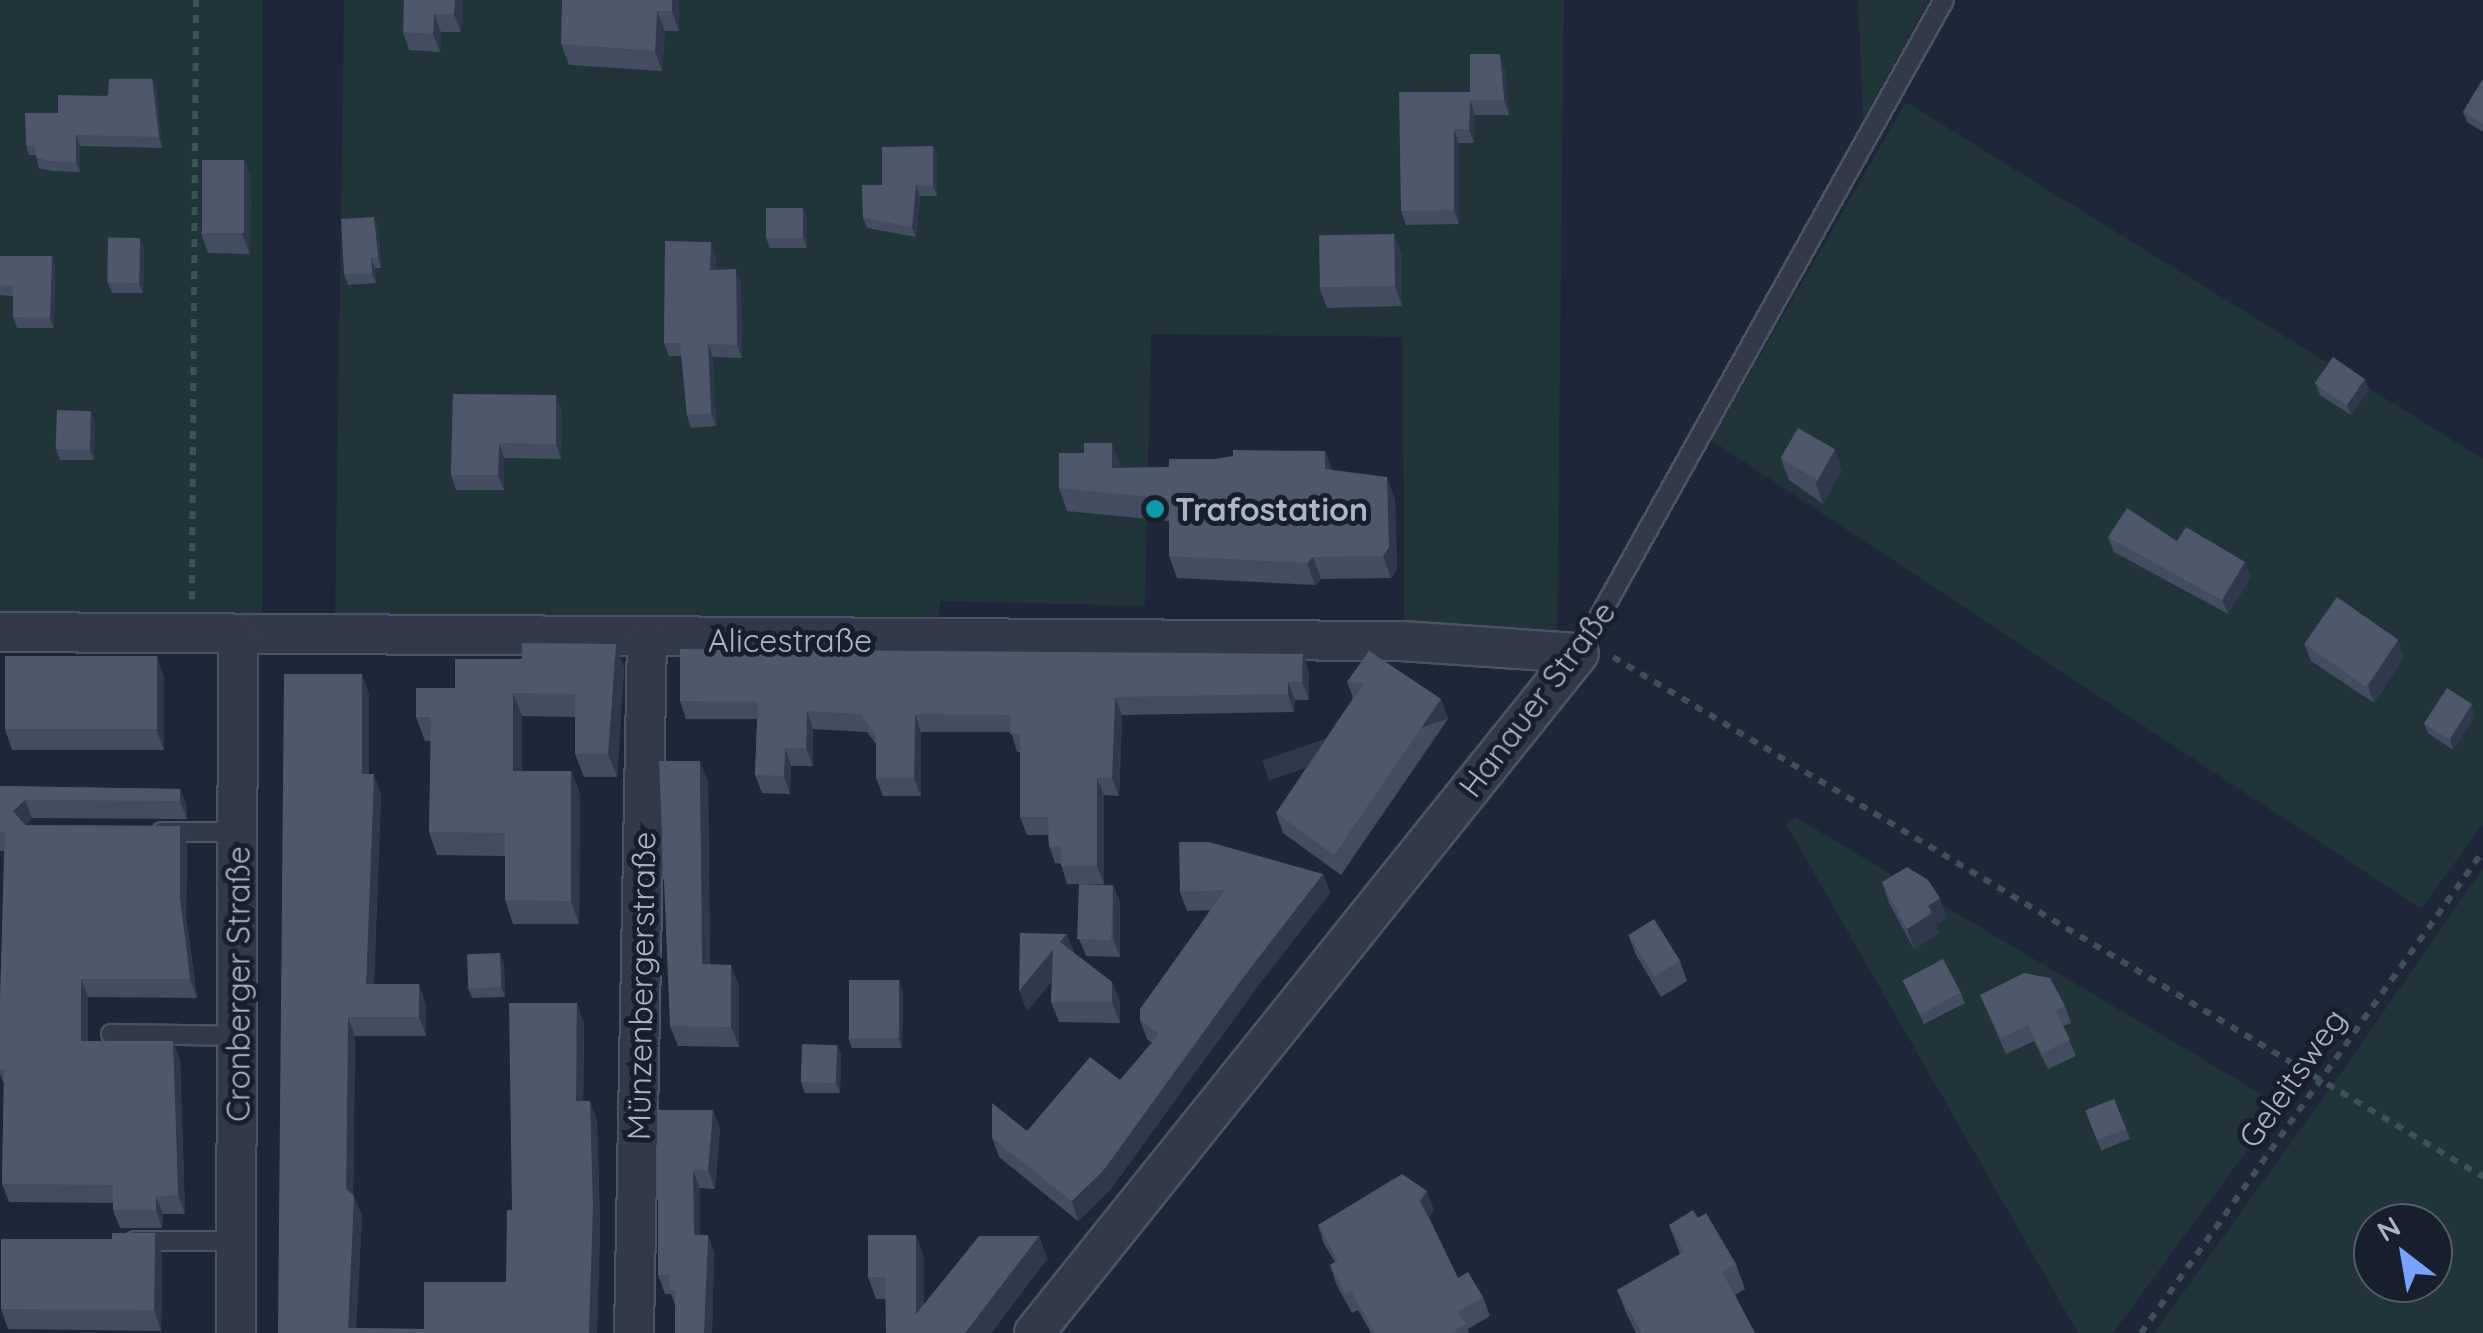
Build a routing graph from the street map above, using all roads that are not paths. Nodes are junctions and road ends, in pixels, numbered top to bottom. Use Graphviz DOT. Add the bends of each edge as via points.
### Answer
graph roads {
  1 [pos="1944,0"];
  2 [pos="0,632"];
  3 [pos="238,635"];
  4 [pos="647,639"];
  5 [pos="1579,654"];
  6 [pos="144,832"];
  7 [pos="238,832"];
  8 [pos="110,1034"];
  9 [pos="238,1036"];
  10 [pos="236,1240"];
  11 [pos="108,1241"];
  12 [pos="236,1333"];
  13 [pos="634,1333"];
  14 [pos="1034,1333"];
  1 -- 5 [label="lane, Hanauer Straße"];
  2 -- 3 [label="street, Alicestraße"];
  3 -- 4 [label="street, Alicestraße"];
  3 -- 7 [label="street, Cronberger Straße"];
  4 -- 5 [label="street, Alicestraße" via="1401,641"];
  4 -- 13 [label="street, Münzenbergerstraße"];
  5 -- 14 [label="street, Hanauer Straße"];
  6 -- 7 [label="lane"];
  7 -- 9 [label="street, Cronberger Straße"];
  8 -- 9 [label="lane"];
  9 -- 10 [label="street, Cronberger Straße"];
  10 -- 11 [label="lane"];
  10 -- 12 [label="street, Cronberger Straße"];
}
